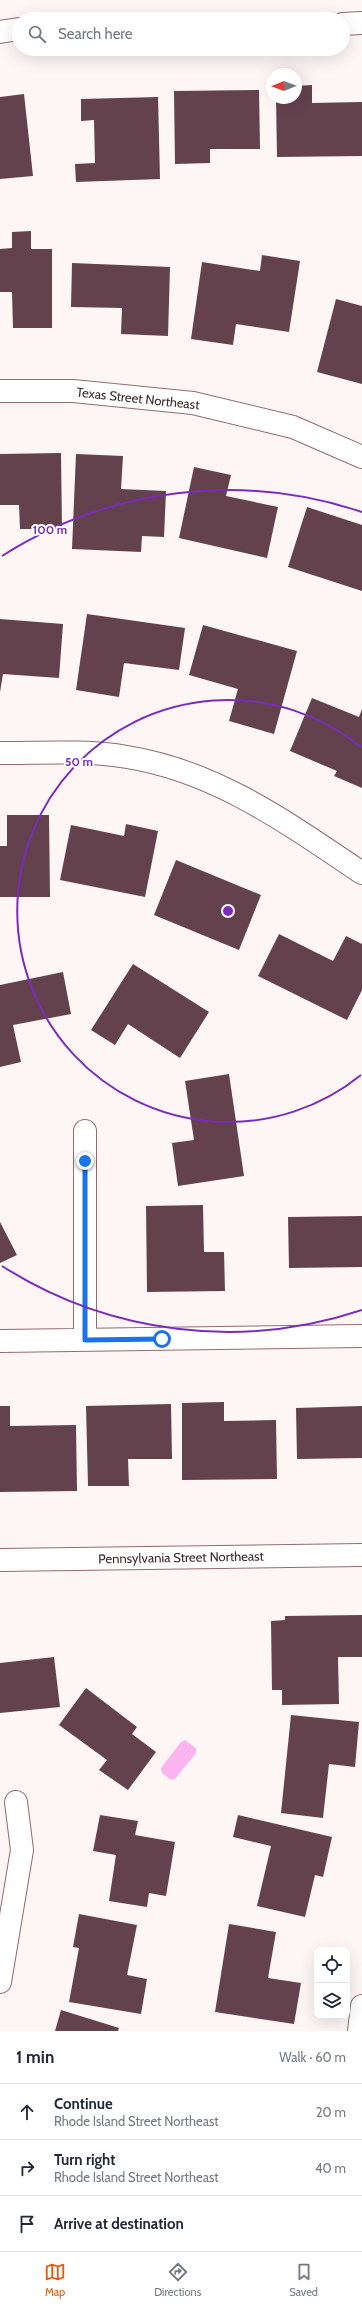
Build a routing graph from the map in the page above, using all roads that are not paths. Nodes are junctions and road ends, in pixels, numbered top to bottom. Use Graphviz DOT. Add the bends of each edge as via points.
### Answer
graph roads {
  1 [pos="362,23"];
  2 [pos="350,24"];
  3 [pos="12,30"];
  4 [pos="0,32"];
  5 [pos="0,392"];
  6 [pos="362,457"];
  7 [pos="0,753"];
  8 [pos="362,873"];
  9 [pos="86,1131"];
  10 [pos="362,1336"];
  11 [pos="85,1340"];
  12 [pos="0,1341"];
  13 [pos="362,1554"];
  14 [pos="0,1560"];
  15 [pos="16,1802"];
  16 [pos="0,1982"];
  17 [pos="362,2006"];
  18 [pos="359,2031"];
  1 -- 2 [label="street"];
  3 -- 4 [label="street"];
  5 -- 6 [label="street, Texas Street Northeast" via="72,391 193,403 293,427"];
  7 -- 8 [label="street" via="71,753 128,757 195,774 250,800"];
  9 -- 11 [label="street"];
  10 -- 11 [label="street"];
  11 -- 12 [label="street"];
  13 -- 14 [label="street, Pennsylvania Street Northeast"];
  15 -- 16 [label="street" via="22,1850"];
  17 -- 18 [label="street"];
}
